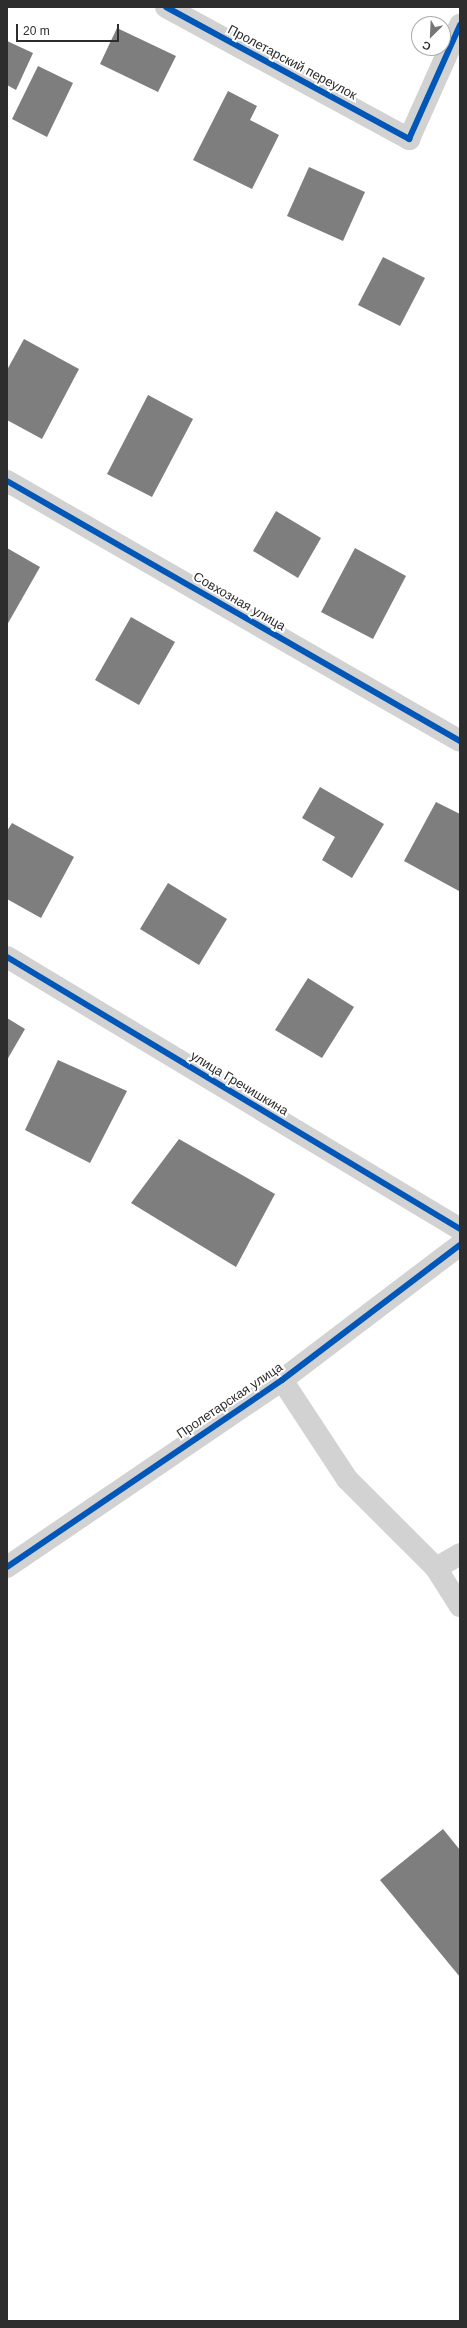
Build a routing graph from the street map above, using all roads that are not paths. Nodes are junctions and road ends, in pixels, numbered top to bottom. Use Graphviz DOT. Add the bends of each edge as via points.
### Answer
graph roads {
  1 [pos="166,7"];
  2 [pos="460,25"];
  3 [pos="7,481"];
  4 [pos="460,741"];
  5 [pos="7,957"];
  6 [pos="460,1230"];
  7 [pos="460,1245"];
  8 [pos="282,1380"];
  9 [pos="460,1554"];
  10 [pos="7,1567"];
  11 [pos="436,1568"];
  12 [pos="460,1606"];
  1 -- 2 [label="street, Пролетарский переулок" via="409,139"];
  3 -- 4 [label="street, Совхозная улица"];
  5 -- 6 [label="street, улица Гречишкина"];
  7 -- 8 [label="street, Пролетарская улица"];
  8 -- 10 [label="street, Пролетарская улица"];
  8 -- 11 [label="street" via="347,1479"];
  9 -- 11 [label="street"];
  11 -- 12 [label="street"];
}
